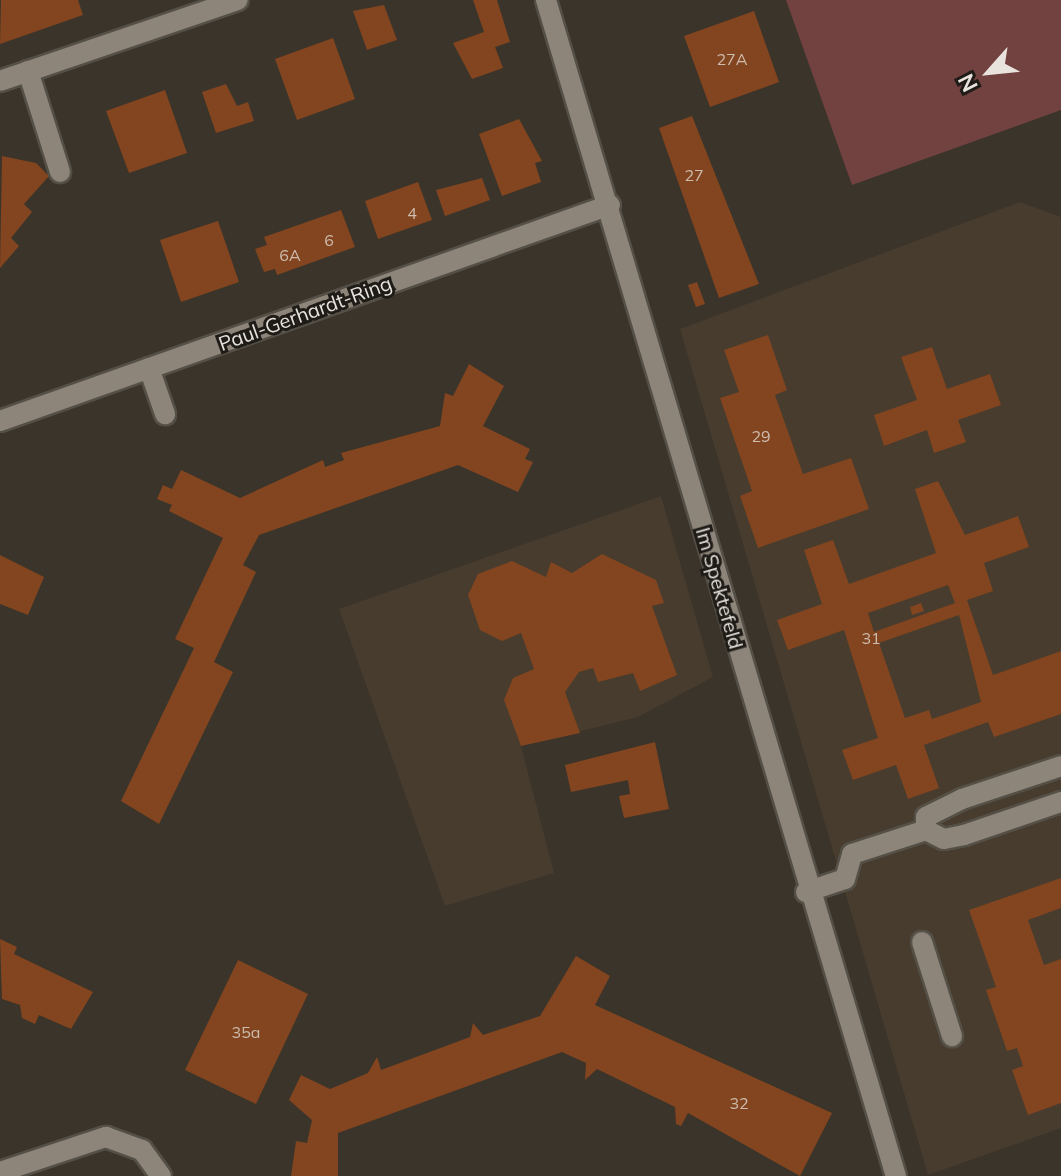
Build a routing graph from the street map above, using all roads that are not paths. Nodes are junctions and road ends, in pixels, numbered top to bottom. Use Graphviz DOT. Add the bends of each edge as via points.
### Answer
graph roads {
  1 [pos="238,0"];
  2 [pos="546,0"];
  3 [pos="28,71"];
  4 [pos="0,81"];
  5 [pos="60,172"];
  6 [pos="610,205"];
  7 [pos="149,368"];
  8 [pos="165,414"];
  9 [pos="0,421"];
  10 [pos="1061,766"];
  11 [pos="1061,802"];
  12 [pos="926,830"];
  13 [pos="806,892"];
  14 [pos="922,942"];
  15 [pos="952,1036"];
  16 [pos="0,1172"];
  17 [pos="161,1176"];
  18 [pos="896,1176"];
  1 -- 3 [label="street"];
  2 -- 6 [label="street, Im Spektefeld"];
  3 -- 4 [label="street"];
  3 -- 5 [label="street"];
  6 -- 7 [label="street, Paul-Gerhardt-Ring"];
  6 -- 13 [label="street, Im Spektefeld"];
  7 -- 8 [label="street"];
  7 -- 9 [label="street, Paul-Gerhardt-Ring"];
  10 -- 12 [label="street" via="962,799 926,817"];
  11 -- 12 [label="street" via="964,835 944,839"];
  12 -- 13 [label="street" via="852,854 845,879"];
  13 -- 18 [label="street, Im Spektefeld"];
  14 -- 15 [label="street"];
  16 -- 17 [label="street" via="106,1137 142,1150"];
}
